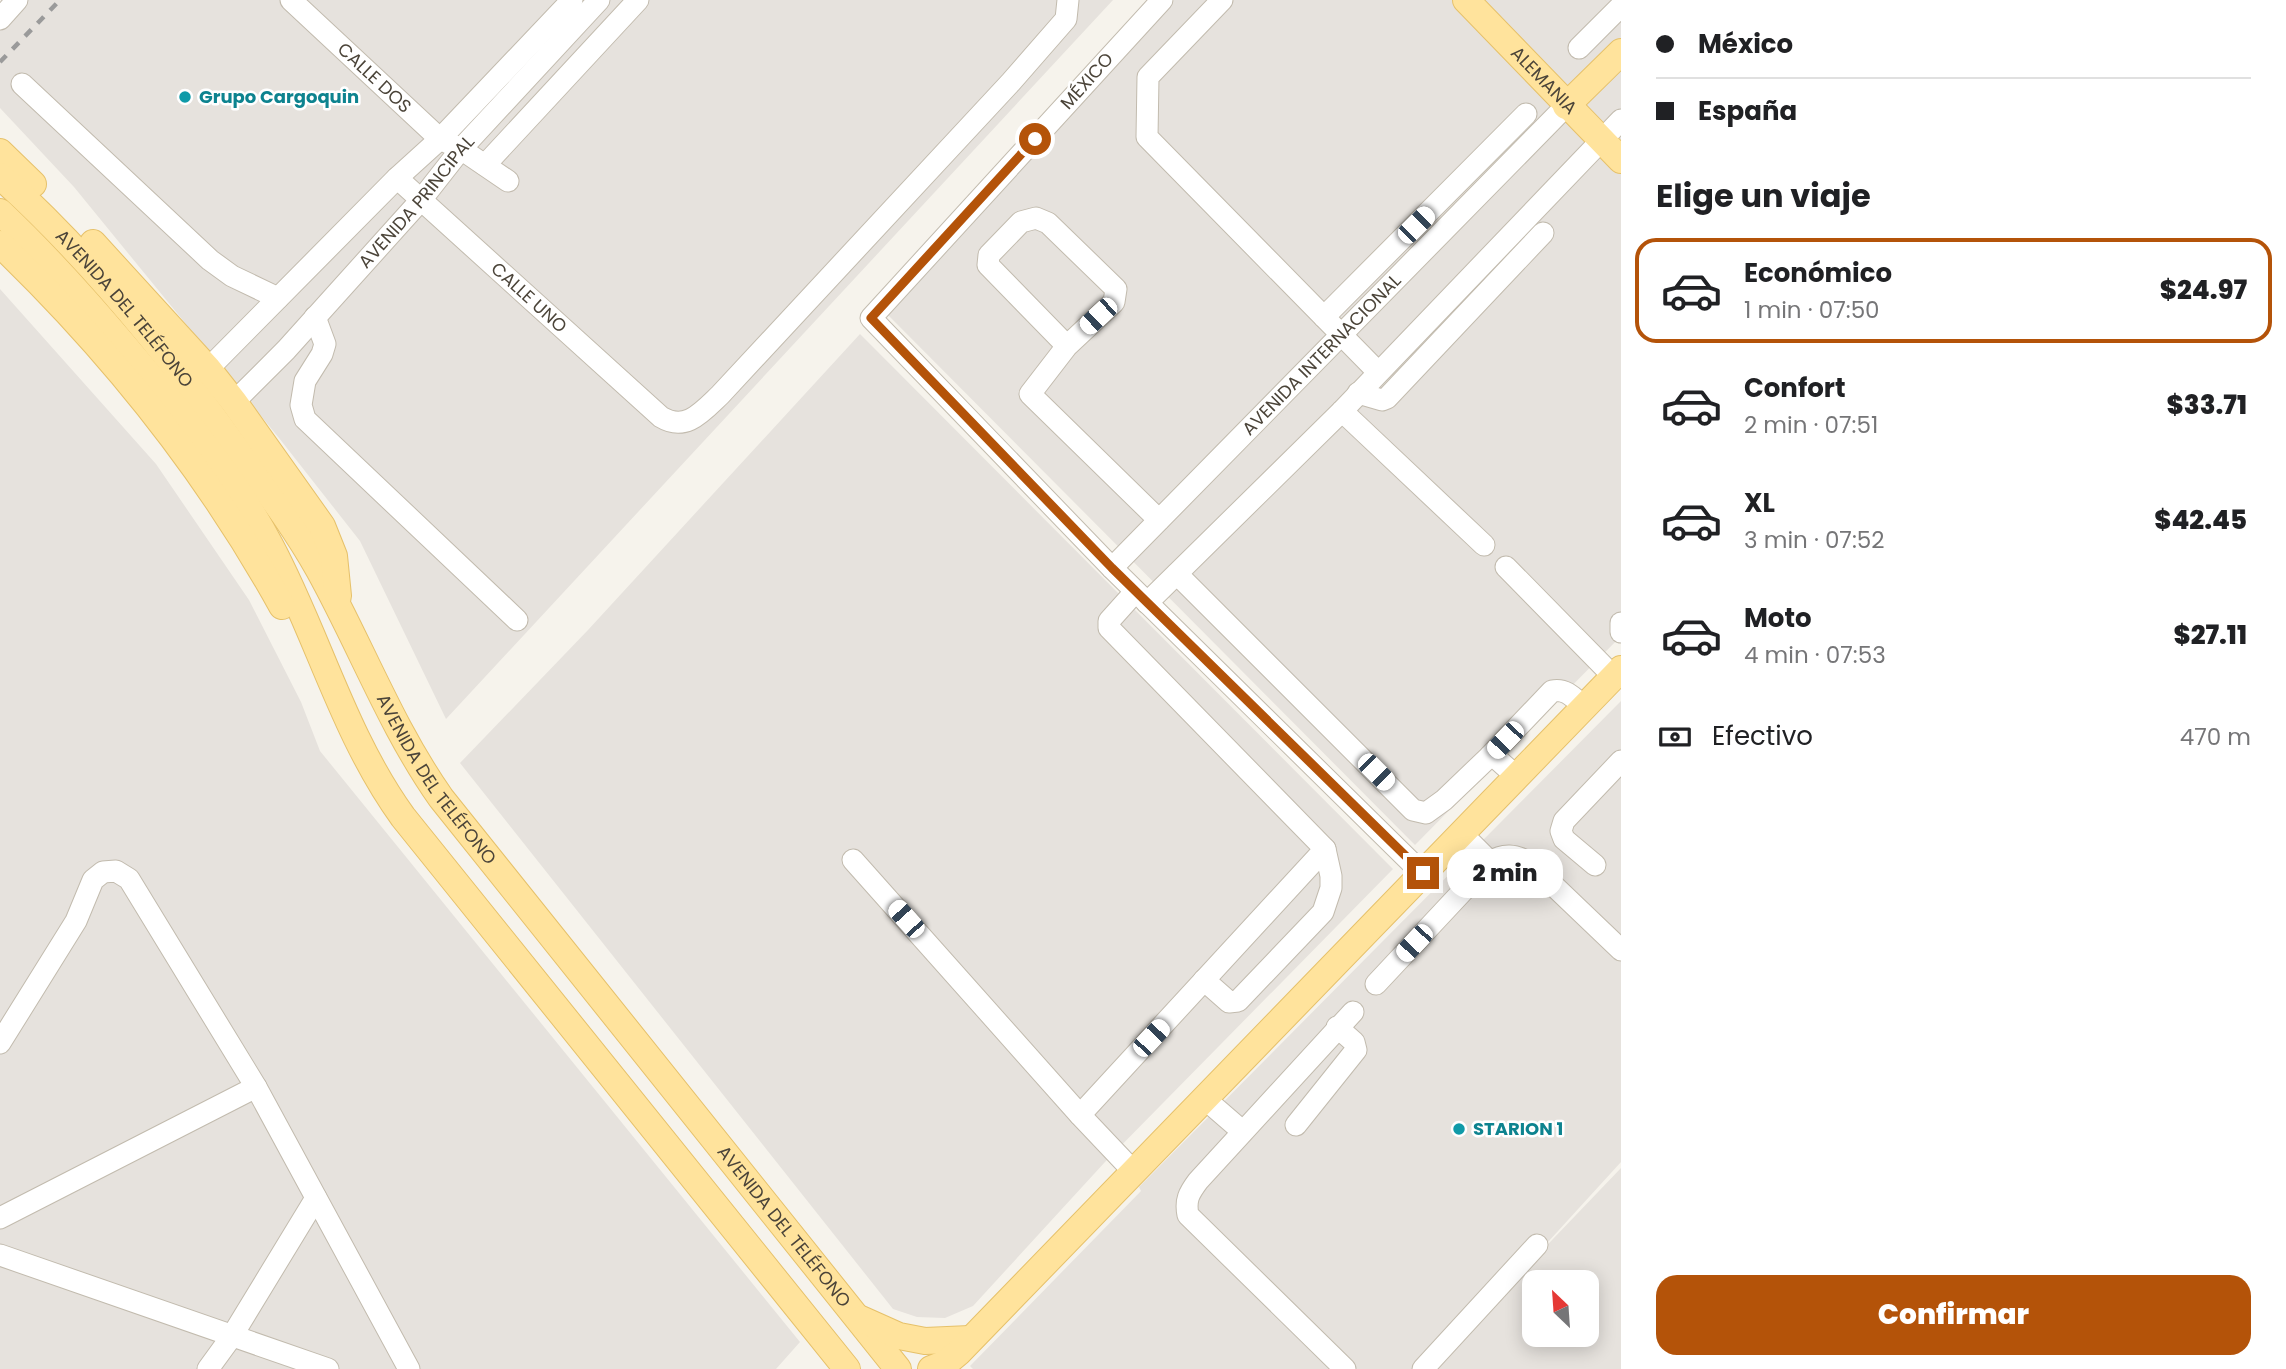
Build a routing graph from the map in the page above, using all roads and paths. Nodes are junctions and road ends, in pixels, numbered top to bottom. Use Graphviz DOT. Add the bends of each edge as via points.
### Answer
graph roads {
  1 [pos="17,0"];
  2 [pos="291,0"];
  3 [pos="572,0"];
  4 [pos="599,0"];
  5 [pos="638,0"];
  6 [pos="1068,0"];
  7 [pos="1162,0"];
  8 [pos="1222,0"];
  9 [pos="1466,0"];
  10 [pos="1621,6"];
  11 [pos="0,19"];
  12 [pos="1579,48"];
  13 [pos="1621,51"];
  14 [pos="588,53"];
  15 [pos="534,56"];
  16 [pos="22,84"];
  17 [pos="1566,106"];
  18 [pos="1527,114"];
  19 [pos="1621,120"];
  20 [pos="440,139"];
  21 [pos="1601,140"];
  22 [pos="461,149"];
  23 [pos="1621,160"];
  24 [pos="3,164"];
  25 [pos="485,165"];
  26 [pos="397,178"];
  27 [pos="508,181"];
  28 [pos="421,200"];
  29 [pos="0,212"];
  30 [pos="1543,233"];
  31 [pos="0,244"];
  32 [pos="278,298"];
  33 [pos="315,317"];
  34 [pos="1324,317"];
  35 [pos="1341,335"];
  36 [pos="1067,346"];
  37 [pos="208,369"];
  38 [pos="1378,372"];
  39 [pos="1358,393"];
  40 [pos="234,402"];
  41 [pos="1342,411"];
  42 [pos="1159,520"];
  43 [pos="1484,545"];
  44 [pos="1112,568"];
  45 [pos="1506,568"];
  46 [pos="1177,573"];
  47 [pos="1141,597"];
  48 [pos="339,608"];
  49 [pos="517,620"];
  50 [pos="1621,623"];
  51 [pos="1621,632"];
  52 [pos="321,656"];
  53 [pos="1617,673"];
  54 [pos="1584,707"];
  55 [pos="1490,755"];
  56 [pos="1621,761"];
  57 [pos="1517,778"];
  58 [pos="1462,834"];
  59 [pos="1325,849"];
  60 [pos="853,860"];
  61 [pos="1490,862"];
  62 [pos="1595,865"];
  63 [pos="1423,873"];
  64 [pos="1621,950"];
  65 [pos="1204,980"];
  66 [pos="1376,984"];
  67 [pos="1353,1012"];
  68 [pos="1337,1027"];
  69 [pos="0,1043"];
  70 [pos="256,1087"];
  71 [pos="1205,1099"];
  72 [pos="1080,1115"];
  73 [pos="1296,1125"];
  74 [pos="1242,1131"];
  75 [pos="1134,1172"];
  76 [pos="316,1198"];
  77 [pos="0,1217"];
  78 [pos="1537,1245"];
  79 [pos="0,1255"];
  80 [pos="853,1314"];
  81 [pos="232,1336"];
  82 [pos="970,1339"];
  83 [pos="208,1369"];
  84 [pos="328,1369"];
  85 [pos="409,1369"];
  86 [pos="847,1369"];
  87 [pos="898,1369"];
  88 [pos="931,1369"];
  89 [pos="1345,1369"];
  90 [pos="1423,1369"];
  1 -- 11 [label="street"];
  2 -- 20 [label="street, CALLE DOS"];
  3 -- 15 [label="street, AVENIDA PRINCIPAL"];
  4 -- 15 [label="street, AVENIDA PRINCIPAL"];
  5 -- 14 [label="street"];
  6 -- 28 [label="street, CALLE UNO" via="1066,19 1020,71 720,395 688,421 671,423 661,417"];
  7 -- 44 [label="street, MÉXICO" via="871,318"];
  8 -- 34 [label="street" via="1148,77 1147,137"];
  9 -- 17 [label="main road, ALEMANIA"];
  10 -- 12 [label="street"];
  13 -- 17 [label="main road, AVENIDA INTERNACIONAL"];
  14 -- 15 [label="street"];
  14 -- 25 [label="street"];
  15 -- 20 [label="street, AVENIDA PRINCIPAL"];
  15 -- 22 [label="street, AVENIDA PRINCIPAL"];
  16 -- 32 [label="street" via="210,260"];
  17 -- 21 [label="main road, ALEMANIA"];
  17 -- 35 [label="street, AVENIDA INTERNACIONAL"];
  18 -- 34 [label="street"];
  19 -- 21 [label="street"];
  20 -- 22 [label="street, CALLE DOS"];
  20 -- 26 [label="street, AVENIDA PRINCIPAL"];
  21 -- 23 [label="main road, ALEMANIA"];
  21 -- 38 [label="street"];
  22 -- 25 [label="street, CALLE DOS"];
  22 -- 28 [label="street, AVENIDA PRINCIPAL"];
  24 -- 37 [label="main road" via="102,252"];
  24 -- 48 [label="main road, AVENIDA DEL TELÉFONO" via="194,389 292,526"];
  25 -- 27 [label="street, CALLE DOS"];
  26 -- 28 [label="street, CALLE UNO"];
  26 -- 32 [label="street, AVENIDA PRINCIPAL"];
  28 -- 33 [label="street, AVENIDA PRINCIPAL"];
  29 -- 52 [label="main road, AVENIDA DEL TELÉFONO" via="72,284 206,446 269,543"];
  30 -- 39 [label="street" via="1387,398"];
  31 -- 52 [label="main road" via="48,291 158,421 239,533 285,611"];
  32 -- 37 [label="street, AVENIDA PRINCIPAL"];
  33 -- 40 [label="street, AVENIDA PRINCIPAL"];
  33 -- 49 [label="street" via="325,344 305,381 301,405 305,419"];
  34 -- 35 [label="street"];
  35 -- 38 [label="street"];
  35 -- 42 [label="street, AVENIDA INTERNACIONAL"];
  36 -- 36 [label="street" via="1114,302 1116,289 1048,223 1036,218 1021,222 989,255 988,265"];
  36 -- 42 [label="street" via="1030,394"];
  37 -- 40 [label="main road"];
  38 -- 39 [label="street"];
  39 -- 41 [label="street"];
  40 -- 48 [label="main road" via="322,526 334,556"];
  41 -- 43 [label="street"];
  41 -- 46 [label="street"];
  42 -- 44 [label="street, AVENIDA INTERNACIONAL"];
  44 -- 47 [label="street"];
  45 -- 53 [label="street"];
  46 -- 47 [label="street"];
  46 -- 55 [label="street" via="1413,810 1426,813"];
  47 -- 59 [label="street" via="1109,621 1109,628"];
  47 -- 63 [label="street"];
  48 -- 80 [label="main road, AVENIDA DEL TELÉFONO" via="410,753 440,799"];
  50 -- 51 [label="street"];
  52 -- 86 [label="main road, AVENIDA DEL TELÉFONO" via="360,747 396,807"];
  53 -- 54 [label="main road"];
  54 -- 55 [label="street" via="1570,694 1552,691"];
  54 -- 57 [label="main road"];
  55 -- 57 [label="street"];
  56 -- 62 [label="street" via="1564,821 1561,831 1564,839"];
  57 -- 58 [label="main road"];
  58 -- 61 [label="street"];
  58 -- 63 [label="main road"];
  59 -- 65 [label="street"];
  59 -- 65 [label="street" via="1331,888 1323,912 1238,1001 1229,1002"];
  60 -- 72 [label="street"];
  61 -- 64 [label="street" via="1515,855 1529,862"];
  61 -- 66 [label="street"];
  63 -- 71 [label="main road"];
  65 -- 72 [label="street"];
  67 -- 68 [label="street"];
  68 -- 73 [label="street" via="1354,1042 1356,1050"];
  68 -- 74 [label="street"];
  69 -- 70 [label="street" via="76,921 93,880 103,872 116,871 128,879"];
  70 -- 76 [label="street"];
  70 -- 77 [label="street"];
  71 -- 74 [label="street"];
  71 -- 75 [label="main road"];
  72 -- 75 [label="street"];
  74 -- 89 [label="street" via="1189,1193 1188,1215"];
  75 -- 82 [label="main road"];
  76 -- 81 [label="street"];
  76 -- 85 [label="street"];
  78 -- 90 [label="street"];
  79 -- 81 [label="street"];
  80 -- 82 [label="main road" via="899,1336 925,1341"];
  80 -- 87 [label="main road, AVENIDA DEL TELÉFONO"];
  81 -- 83 [label="street"];
  81 -- 84 [label="street"];
  82 -- 88 [label="main road" via="946,1363"];
}
